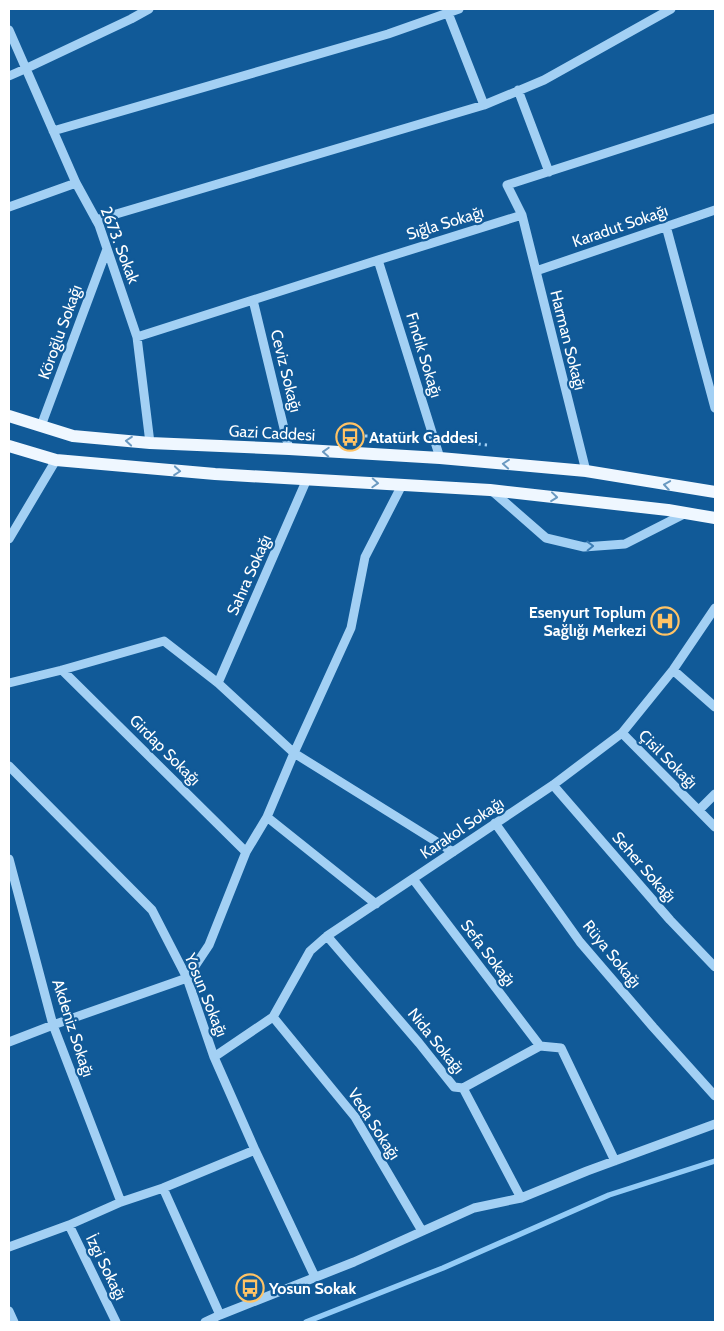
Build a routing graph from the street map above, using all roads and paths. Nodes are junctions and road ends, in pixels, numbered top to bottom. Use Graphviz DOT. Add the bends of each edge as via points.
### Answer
graph roads {
  1 [pos="128,9"];
  2 [pos="150,9"];
  3 [pos="459,9"];
  4 [pos="671,9"];
  5 [pos="448,13"];
  6 [pos="131,19"];
  7 [pos="9,30"];
  8 [pos="26,70"];
  9 [pos="9,76"];
  10 [pos="518,90"];
  11 [pos="484,105"];
  12 [pos="715,118"];
  13 [pos="53,131"];
  14 [pos="549,172"];
  15 [pos="76,183"];
  16 [pos="9,207"];
  17 [pos="715,210"];
  18 [pos="522,215"];
  19 [pos="96,220"];
  20 [pos="666,226"];
  21 [pos="107,249"];
  22 [pos="378,260"];
  23 [pos="536,271"];
  24 [pos="252,300"];
  25 [pos="137,337"];
  26 [pos="715,408"];
  27 [pos="9,416"];
  28 [pos="41,426"];
  29 [pos="150,443"];
  30 [pos="9,446"];
  31 [pos="289,449"];
  32 [pos="440,458"];
  33 [pos="56,460"];
  34 [pos="586,471"];
  35 [pos="307,479"];
  36 [pos="402,485"];
  37 [pos="490,490"];
  38 [pos="715,492"];
  39 [pos="686,513"];
  40 [pos="715,518"];
  41 [pos="9,539"];
  42 [pos="715,608"];
  43 [pos="62,670"];
  44 [pos="673,670"];
  45 [pos="9,683"];
  46 [pos="218,683"];
  47 [pos="715,707"];
  48 [pos="622,733"];
  49 [pos="294,752"];
  50 [pos="9,766"];
  51 [pos="553,785"];
  52 [pos="715,794"];
  53 [pos="698,810"];
  54 [pos="267,817"];
  55 [pos="495,824"];
  56 [pos="715,827"];
  57 [pos="246,852"];
  58 [pos="453,852"];
  59 [pos="9,859"];
  60 [pos="413,878"];
  61 [pos="376,904"];
  62 [pos="327,936"];
  63 [pos="715,967"];
  64 [pos="187,978"];
  65 [pos="273,1017"];
  66 [pos="53,1025"];
  67 [pos="9,1042"];
  68 [pos="540,1046"];
  69 [pos="214,1057"];
  70 [pos="463,1088"];
  71 [pos="715,1096"];
  72 [pos="715,1124"];
  73 [pos="255,1150"];
  74 [pos="615,1161"];
  75 [pos="163,1188"];
  76 [pos="521,1198"];
  77 [pos="121,1202"];
  78 [pos="69,1225"];
  79 [pos="422,1231"];
  80 [pos="9,1247"];
  81 [pos="315,1277"];
  82 [pos="9,1311"];
  83 [pos="220,1315"];
  84 [pos="14,1322"];
  85 [pos="116,1322"];
  86 [pos="205,1322"];
  1 -- 6 [label="street"];
  2 -- 6 [label="street"];
  3 -- 5 [label="street"];
  4 -- 10 [label="street" via="544,80"];
  5 -- 11 [label="street"];
  5 -- 13 [label="street" via="388,34"];
  6 -- 8 [label="street"];
  7 -- 8 [label="street, 2673. Sokak"];
  8 -- 9 [label="street"];
  8 -- 13 [label="street, 2673. Sokak"];
  10 -- 11 [label="street"];
  10 -- 14 [label="street"];
  11 -- 19 [label="street"];
  12 -- 14 [label="street"];
  13 -- 15 [label="street, 2673. Sokak"];
  14 -- 18 [label="street" via="507,185"];
  15 -- 16 [label="street"];
  15 -- 19 [label="street, 2673. Sokak"];
  17 -- 20 [label="street, Karadut Sokağı"];
  18 -- 22 [label="street, Sığla Sokağı"];
  18 -- 23 [label="street, Harman Sokağı"];
  19 -- 21 [label="street, 2673. Sokak"];
  20 -- 23 [label="street, Karadut Sokağı"];
  20 -- 26 [label="street"];
  21 -- 25 [label="street, 2673. Sokak"];
  21 -- 28 [label="street, Köroğlu Sokağı"];
  22 -- 24 [label="street, Sığla Sokağı"];
  22 -- 32 [label="street, Fındık Sokağı"];
  23 -- 34 [label="street, Harman Sokağı"];
  24 -- 25 [label="street, Sığla Sokağı"];
  24 -- 31 [label="street, Ceviz Sokağı"];
  25 -- 29 [label="street, 2673. Sokak"];
  27 -- 28 [label="main road, Gazi Caddesi"];
  29 -- 28 [label="main road, Gazi Caddesi, one-way" via="73,436"];
  29 -- 31 [label="main road, Gazi Caddesi"];
  30 -- 33 [label="main road"];
  32 -- 31 [label="main road, Gazi Caddesi, one-way"];
  34 -- 32 [label="main road, Gazi Caddesi, one-way"];
  33 -- 35 [label="main road, one-way"];
  33 -- 41 [label="street"];
  38 -- 34 [label="main road, Gazi Caddesi, one-way"];
  35 -- 36 [label="main road, one-way"];
  35 -- 46 [label="street, Sahra Sokağı"];
  36 -- 37 [label="main road"];
  36 -- 49 [label="street" via="365,557 351,628"];
  37 -- 39 [label="main road, one-way"];
  37 -- 39 [label="street, one-way" via="546,538 584,547 626,544"];
  39 -- 40 [label="main road"];
  42 -- 44 [label="street, Karakol Sokağı"];
  43 -- 45 [label="street"];
  43 -- 46 [label="street" via="164,641"];
  43 -- 57 [label="street, Girdap Sokağı"];
  44 -- 47 [label="street"];
  44 -- 48 [label="street, Karakol Sokağı"];
  46 -- 49 [label="street"];
  48 -- 51 [label="street, Karakol Sokağı"];
  48 -- 53 [label="street, Çisil Sokağı"];
  49 -- 54 [label="street"];
  49 -- 58 [label="street"];
  50 -- 64 [label="street, Yosun Sokağı" via="152,910"];
  51 -- 55 [label="street, Karakol Sokağı"];
  51 -- 63 [label="street, Seher Sokağı"];
  52 -- 53 [label="street"];
  53 -- 56 [label="street, Çisil Sokağı"];
  54 -- 57 [label="street"];
  54 -- 61 [label="street"];
  55 -- 58 [label="street, Karakol Sokağı"];
  55 -- 71 [label="street, Rüya Sokağı" via="580,942"];
  57 -- 64 [label="street" via="209,945"];
  58 -- 60 [label="street, Karakol Sokağı"];
  59 -- 66 [label="street, Akdeniz Sokağı"];
  60 -- 61 [label="street, Karakol Sokağı"];
  60 -- 68 [label="street, Sefa Sokağı"];
  61 -- 62 [label="street, Karakol Sokağı"];
  62 -- 65 [label="street, Karakol Sokağı" via="310,951"];
  62 -- 70 [label="street, Nida Sokağı" via="454,1087"];
  64 -- 66 [label="street"];
  64 -- 69 [label="street, Yosun Sokağı"];
  65 -- 69 [label="street, Karakol Sokağı"];
  65 -- 79 [label="street, Veda Sokağı" via="355,1117"];
  66 -- 67 [label="street"];
  66 -- 77 [label="street, Akdeniz Sokağı"];
  68 -- 70 [label="street"];
  68 -- 74 [label="street" via="561,1048"];
  69 -- 73 [label="street, Yosun Sokağı"];
  70 -- 76 [label="street, Nida Sokağı"];
  72 -- 74 [label="street"];
  73 -- 75 [label="street"];
  73 -- 81 [label="street, Yosun Sokağı"];
  74 -- 76 [label="street"];
  75 -- 77 [label="street"];
  75 -- 83 [label="street"];
  76 -- 79 [label="street" via="474,1208"];
  77 -- 78 [label="street"];
  78 -- 80 [label="street"];
  78 -- 85 [label="street, İzgi Sokağı"];
  79 -- 81 [label="street"];
  81 -- 83 [label="street"];
  82 -- 84 [label="street"];
  83 -- 86 [label="street"];
}
